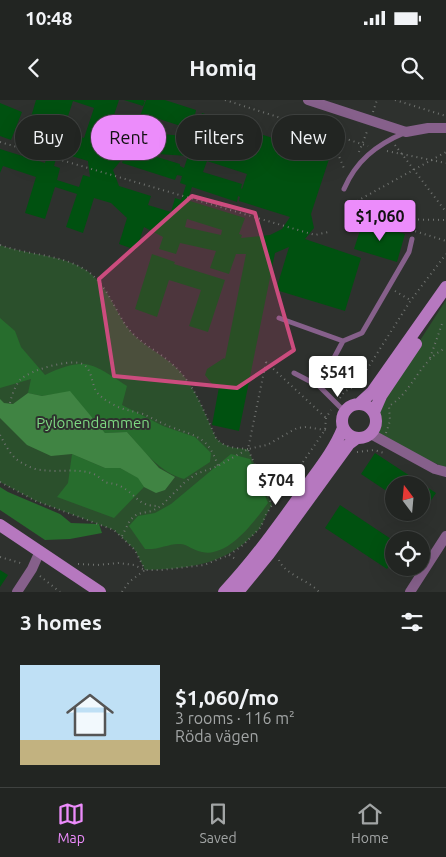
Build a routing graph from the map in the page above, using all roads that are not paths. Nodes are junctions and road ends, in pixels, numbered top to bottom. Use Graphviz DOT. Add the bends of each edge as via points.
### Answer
graph roads {
  1 [pos="308,100"];
  2 [pos="446,128"];
  3 [pos="406,132"];
  4 [pos="344,189"];
  5 [pos="412,239"];
  6 [pos="446,286"];
  7 [pos="446,298"];
  8 [pos="279,318"];
  9 [pos="343,341"];
  10 [pos="294,373"];
  11 [pos="319,386"];
  12 [pos="360,403"];
  13 [pos="340,407"];
  14 [pos="374,412"];
  15 [pos="343,428"];
  16 [pos="376,437"];
  17 [pos="357,438"];
  18 [pos="446,472"];
  19 [pos="0,525"];
  20 [pos="446,536"];
  21 [pos="443,549"];
  22 [pos="40,551"];
  23 [pos="17,592"];
  24 [pos="100,592"];
  25 [pos="224,592"];
  26 [pos="238,592"];
  27 [pos="410,592"];
  1 -- 3 [label="street"];
  2 -- 3 [label="street"];
  3 -- 4 [label="lane" via="375,148 352,173"];
  5 -- 9 [label="lane" via="409,252 362,333"];
  6 -- 12 [label="street" via="372,392"];
  7 -- 14 [label="street" via="381,396"];
  8 -- 9 [label="lane"];
  9 -- 11 [label="lane"];
  10 -- 11 [label="lane"];
  11 -- 13 [label="lane"];
  12 -- 13 [label="street"];
  12 -- 14 [label="street"];
  13 -- 15 [label="street"];
  14 -- 16 [label="street"];
  15 -- 17 [label="street"];
  15 -- 25 [label="street" via="335,446 274,532"];
  16 -- 17 [label="street"];
  16 -- 18 [label="street"];
  17 -- 26 [label="street" via="349,444"];
  19 -- 22 [label="street"];
  20 -- 21 [label="street"];
  21 -- 27 [label="street"];
  22 -- 23 [label="street"];
  22 -- 24 [label="street"];
}
